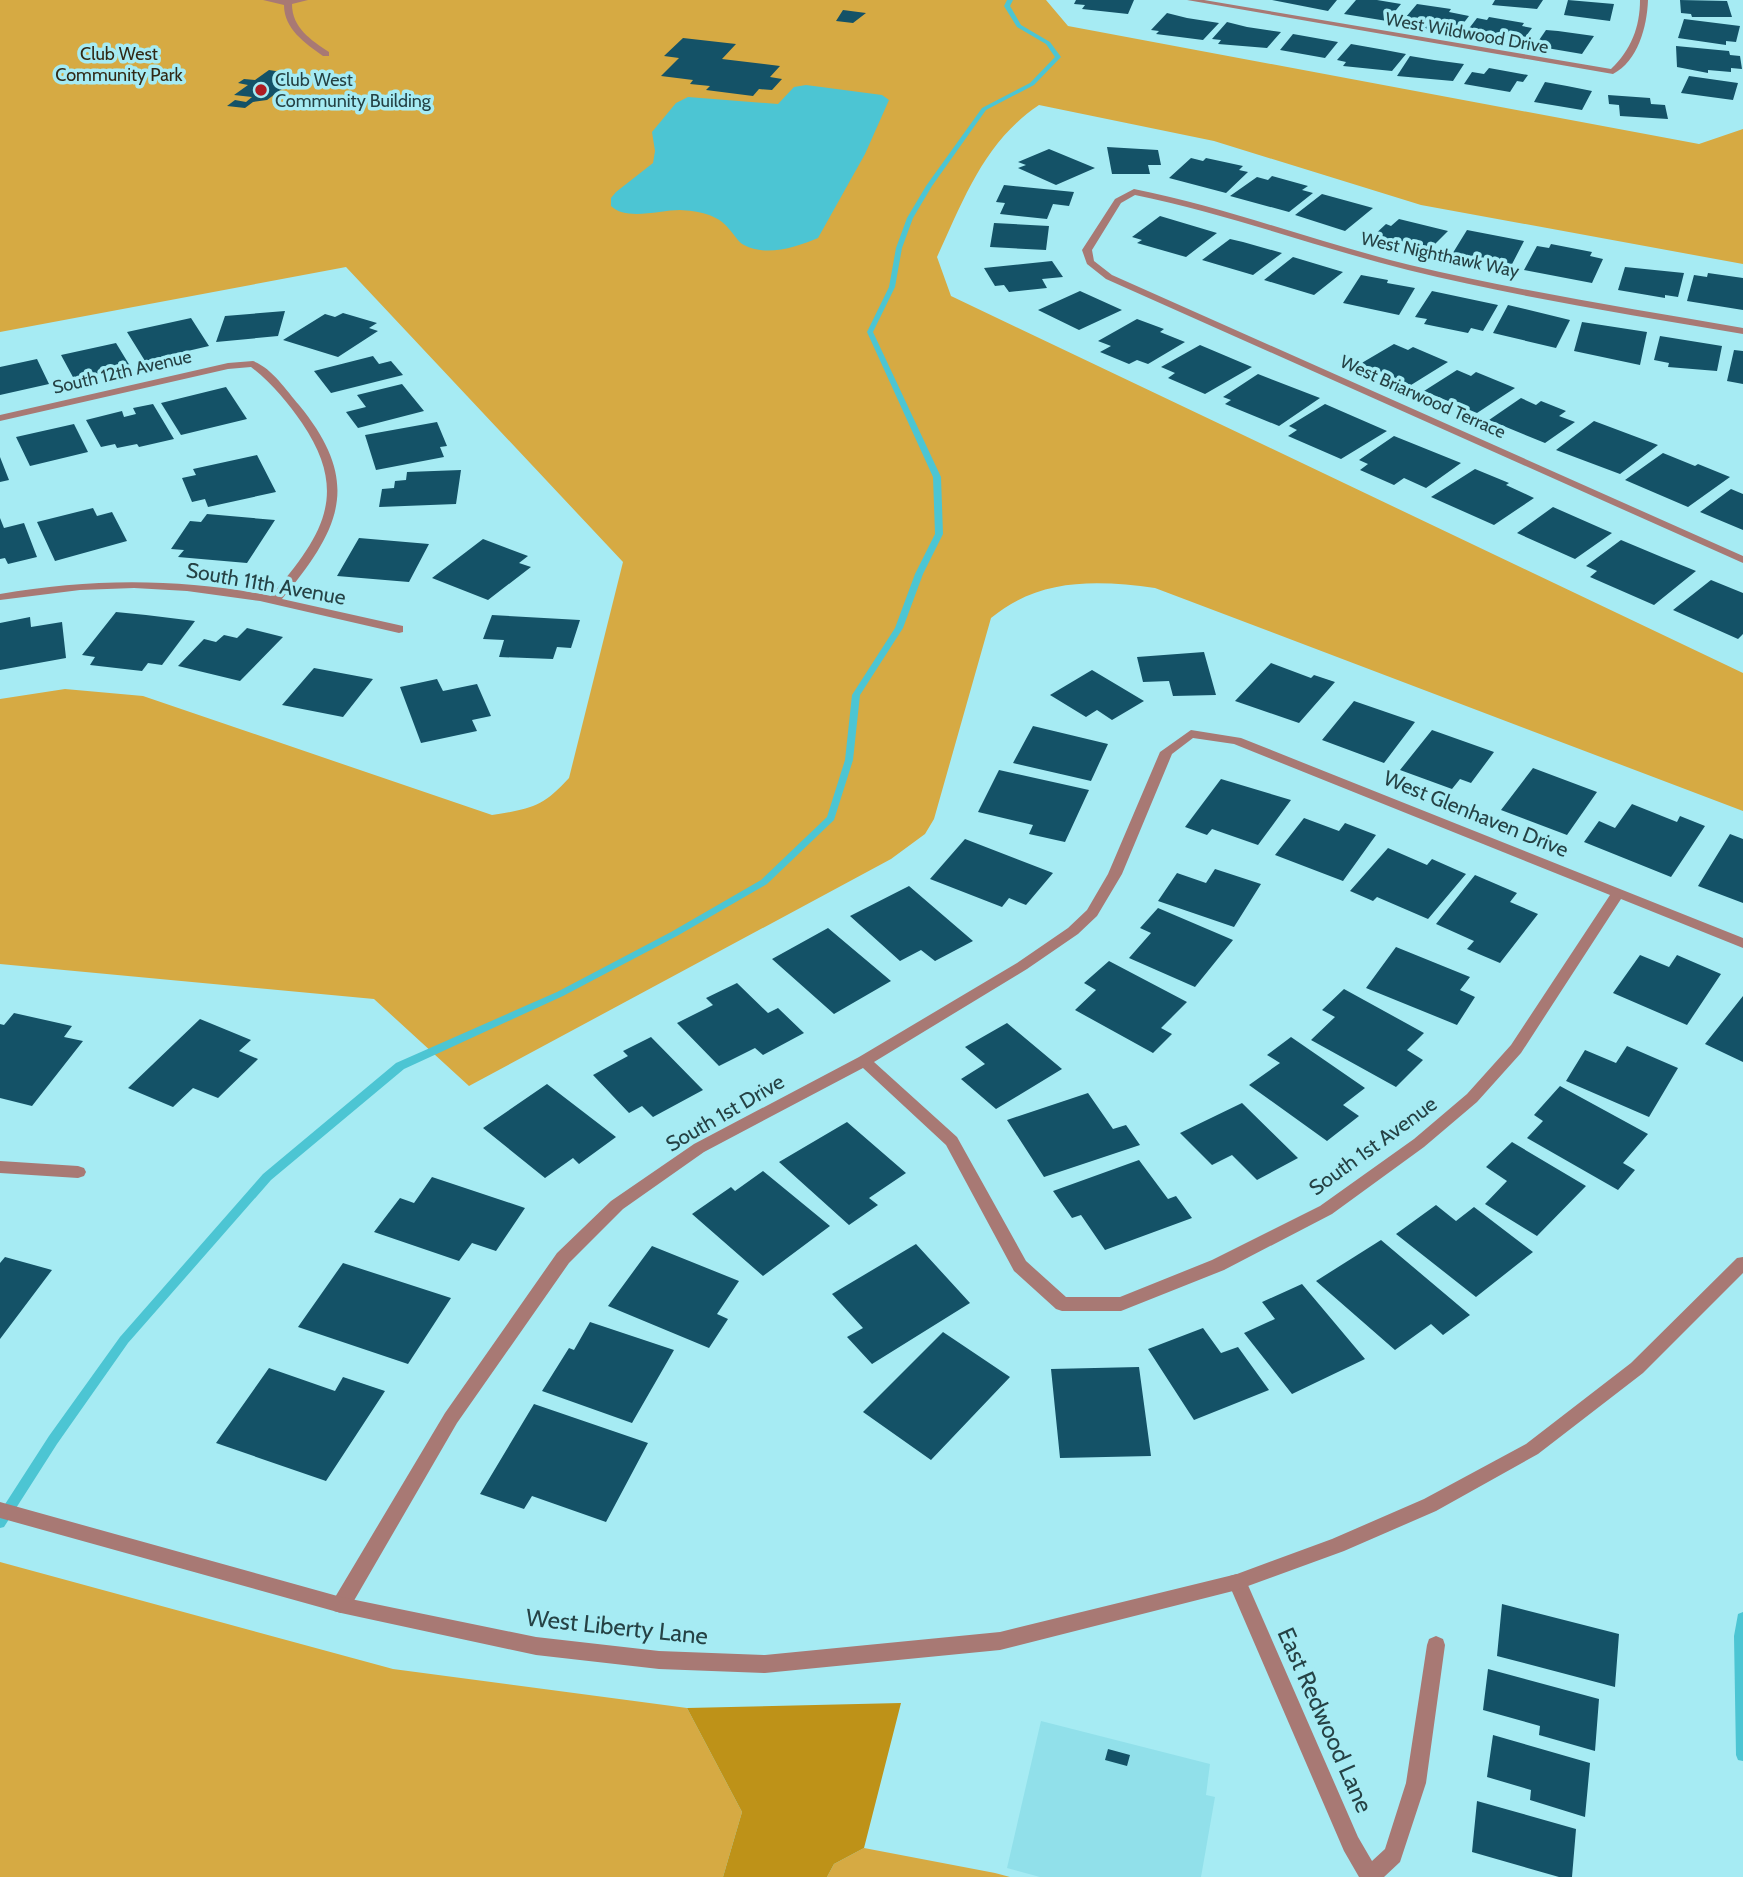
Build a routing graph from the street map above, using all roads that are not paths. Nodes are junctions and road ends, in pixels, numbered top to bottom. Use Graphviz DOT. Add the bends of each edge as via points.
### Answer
graph roads {
  1 [pos="267,0"];
  2 [pos="304,0"];
  3 [pos="1191,0"];
  4 [pos="1644,0"];
  5 [pos="288,3"];
  6 [pos="326,54"];
  7 [pos="1090,262"];
  8 [pos="1743,331"];
  9 [pos="0,418"];
  10 [pos="1743,560"];
  11 [pos="0,597"];
  12 [pos="273,601"];
  13 [pos="399,629"];
  14 [pos="1191,734"];
  15 [pos="1618,893"];
  16 [pos="1743,943"];
  17 [pos="864,1061"];
  18 [pos="0,1167"];
  19 [pos="78,1172"];
  20 [pos="1743,1263"];
  21 [pos="0,1510"];
  22 [pos="1237,1582"];
  23 [pos="341,1605"];
  24 [pos="1436,1645"];
  25 [pos="1370,1877"];
  1 -- 5 [label="street"];
  2 -- 5 [label="street"];
  3 -- 4 [label="street, West Wildwood Drive" via="1613,72 1634,46"];
  5 -- 6 [label="street" via="287,12 298,33"];
  7 -- 8 [label="street, West Nighthawk Way" via="1087,250 1095,236 1118,201 1134,192 1365,256"];
  7 -- 10 [label="street, West Briarwood Terrace" via="1108,277"];
  9 -- 12 [label="street, South 12th Avenue" via="253,363 268,374 316,432 334,476 326,528 313,554"];
  11 -- 12 [label="street, South 11th Avenue" via="118,583 216,590"];
  12 -- 13 [label="street, South 11th Avenue"];
  14 -- 15 [label="street, West Glenhaven Drive" via="1237,741"];
  14 -- 17 [label="street, South 1st Drive" via="1166,752 1115,874 1092,913 1023,966"];
  15 -- 16 [label="street, West Glenhaven Drive"];
  15 -- 17 [label="street, South 1st Avenue" via="1516,1049 1472,1098 1419,1143 1326,1210 1218,1265 1121,1304 1062,1304 1020,1266 952,1141"];
  17 -- 23 [label="street, South 1st Drive" via="699,1148 617,1205 563,1258 452,1418"];
  18 -- 19 [label="street"];
  20 -- 22 [label="street, West Liberty Lane" via="1637,1368 1532,1448 1430,1505"];
  21 -- 23 [label="street, West Liberty Lane"];
  22 -- 23 [label="street, West Liberty Lane" via="1000,1641 765,1664 659,1660 536,1646"];
  22 -- 25 [label="street, East Redwood Lane" via="1351,1844"];
  24 -- 25 [label="street" via="1416,1783 1393,1855"];
}
